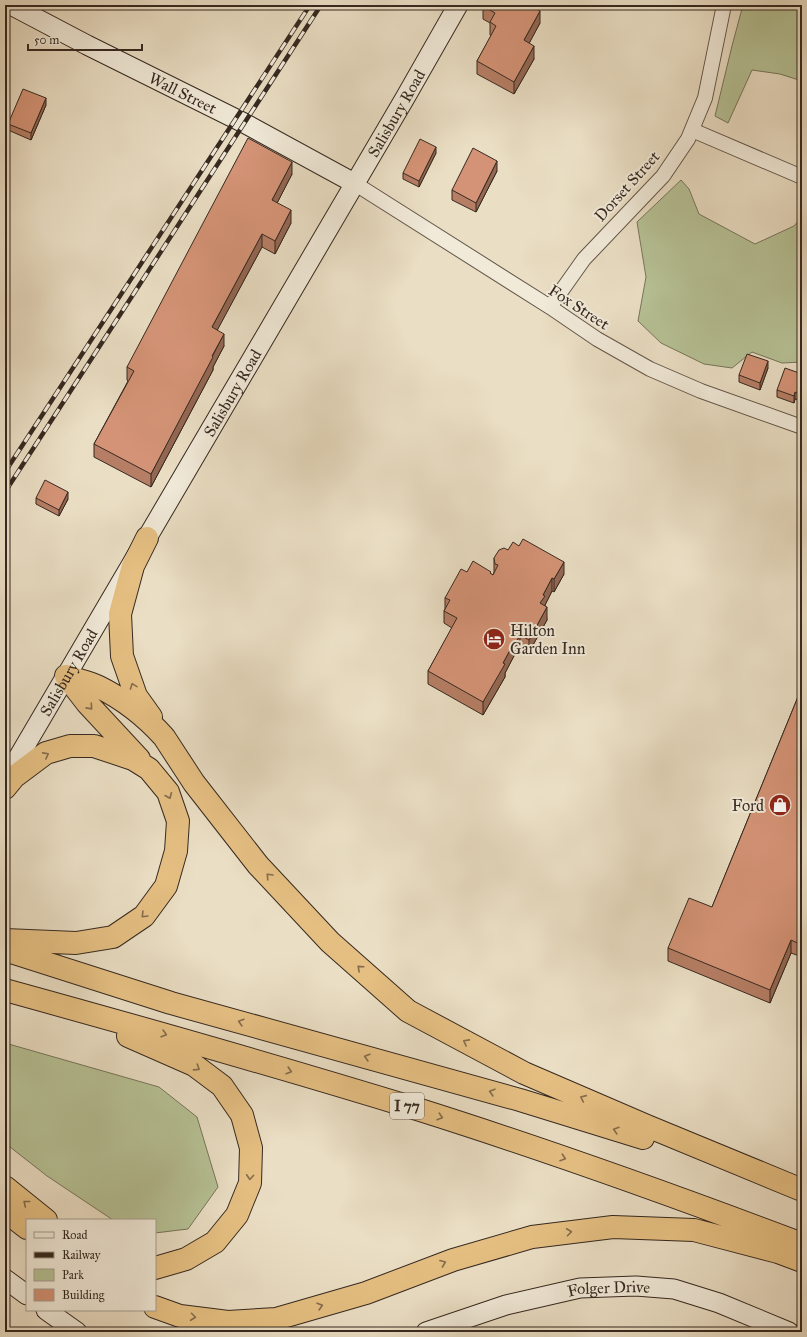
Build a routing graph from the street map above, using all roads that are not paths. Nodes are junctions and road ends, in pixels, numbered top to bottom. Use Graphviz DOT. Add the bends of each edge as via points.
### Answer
graph roads {
  1 [pos="11,5"];
  2 [pos="458,5"];
  3 [pos="724,5"];
  4 [pos="692,130"];
  5 [pos="802,178"];
  6 [pos="354,183"];
  7 [pos="550,307"];
  8 [pos="802,427"];
  9 [pos="147,538"];
  10 [pos="66,676"];
  11 [pos="159,732"];
  12 [pos="149,769"];
  13 [pos="5,780"];
  14 [pos="5,788"];
  15 [pos="5,940"];
  16 [pos="5,950"];
  17 [pos="5,990"];
  18 [pos="774,1178"];
  19 [pos="5,1187"];
  20 [pos="802,1190"];
  21 [pos="5,1211"];
  22 [pos="45,1219"];
  23 [pos="26,1227"];
  24 [pos="802,1244"];
  25 [pos="802,1261"];
  26 [pos="156,1268"];
  27 [pos="5,1279"];
  28 [pos="26,1295"];
  29 [pos="156,1307"];
  30 [pos="47,1311"];
  31 [pos="77,1332"];
  32 [pos="426,1332"];
  33 [pos="789,1332"];
  1 -- 6 [label="street, Wall Street" via="244,123"];
  2 -- 6 [label="street, Salisbury Road"];
  3 -- 4 [label="street, Dorset Street" via="705,98"];
  4 -- 5 [label="street"];
  4 -- 7 [label="street, Dorset Street" via="663,176 584,259"];
  6 -- 7 [label="street, Fox Street"];
  6 -- 9 [label="street, Salisbury Road"];
  7 -- 8 [label="street, Fox Street" via="597,339 650,369"];
  9 -- 10 [label="street, Salisbury Road"];
  11 -- 9 [label="highway, one-way" via="136,696 122,656 120,614 134,566"];
  10 -- 11 [label="highway" via="99,687 131,707"];
  10 -- 12 [label="highway, one-way" via="87,704"];
  10 -- 13 [label="street, Salisbury Road"];
  18 -- 11 [label="highway, one-way" via="524,1072 408,1011 330,942 258,866 194,783"];
  14 -- 12 [label="highway, one-way" via="14,777 46,753 70,746 94,746 133,759"];
  12 -- 15 [label="highway, one-way" via="168,792 178,821 176,851 166,886 144,916 114,937 76,943"];
  18 -- 16 [label="highway, I 77, one-way" via="520,1100 171,1003"];
  17 -- 24 [label="highway, I 77, one-way" via="195,1043 418,1110 638,1183"];
  17 -- 26 [label="highway, one-way" via="100,1023 194,1065 222,1086 242,1115 251,1148 250,1183 237,1215 215,1242 186,1259"];
  18 -- 20 [label="highway, I 77"];
  22 -- 19 [label="highway, one-way"];
  21 -- 23 [label="highway"];
  29 -- 25 [label="highway, one-way" via="180,1316 228,1322 276,1319 366,1293 453,1260 532,1237 613,1227 694,1230 778,1252"];
  27 -- 28 [label="street"];
  30 -- 31 [label="street"];
  32 -- 33 [label="street, Folger Drive" via="506,1305 580,1288 636,1286 674,1289 712,1300"];
}
